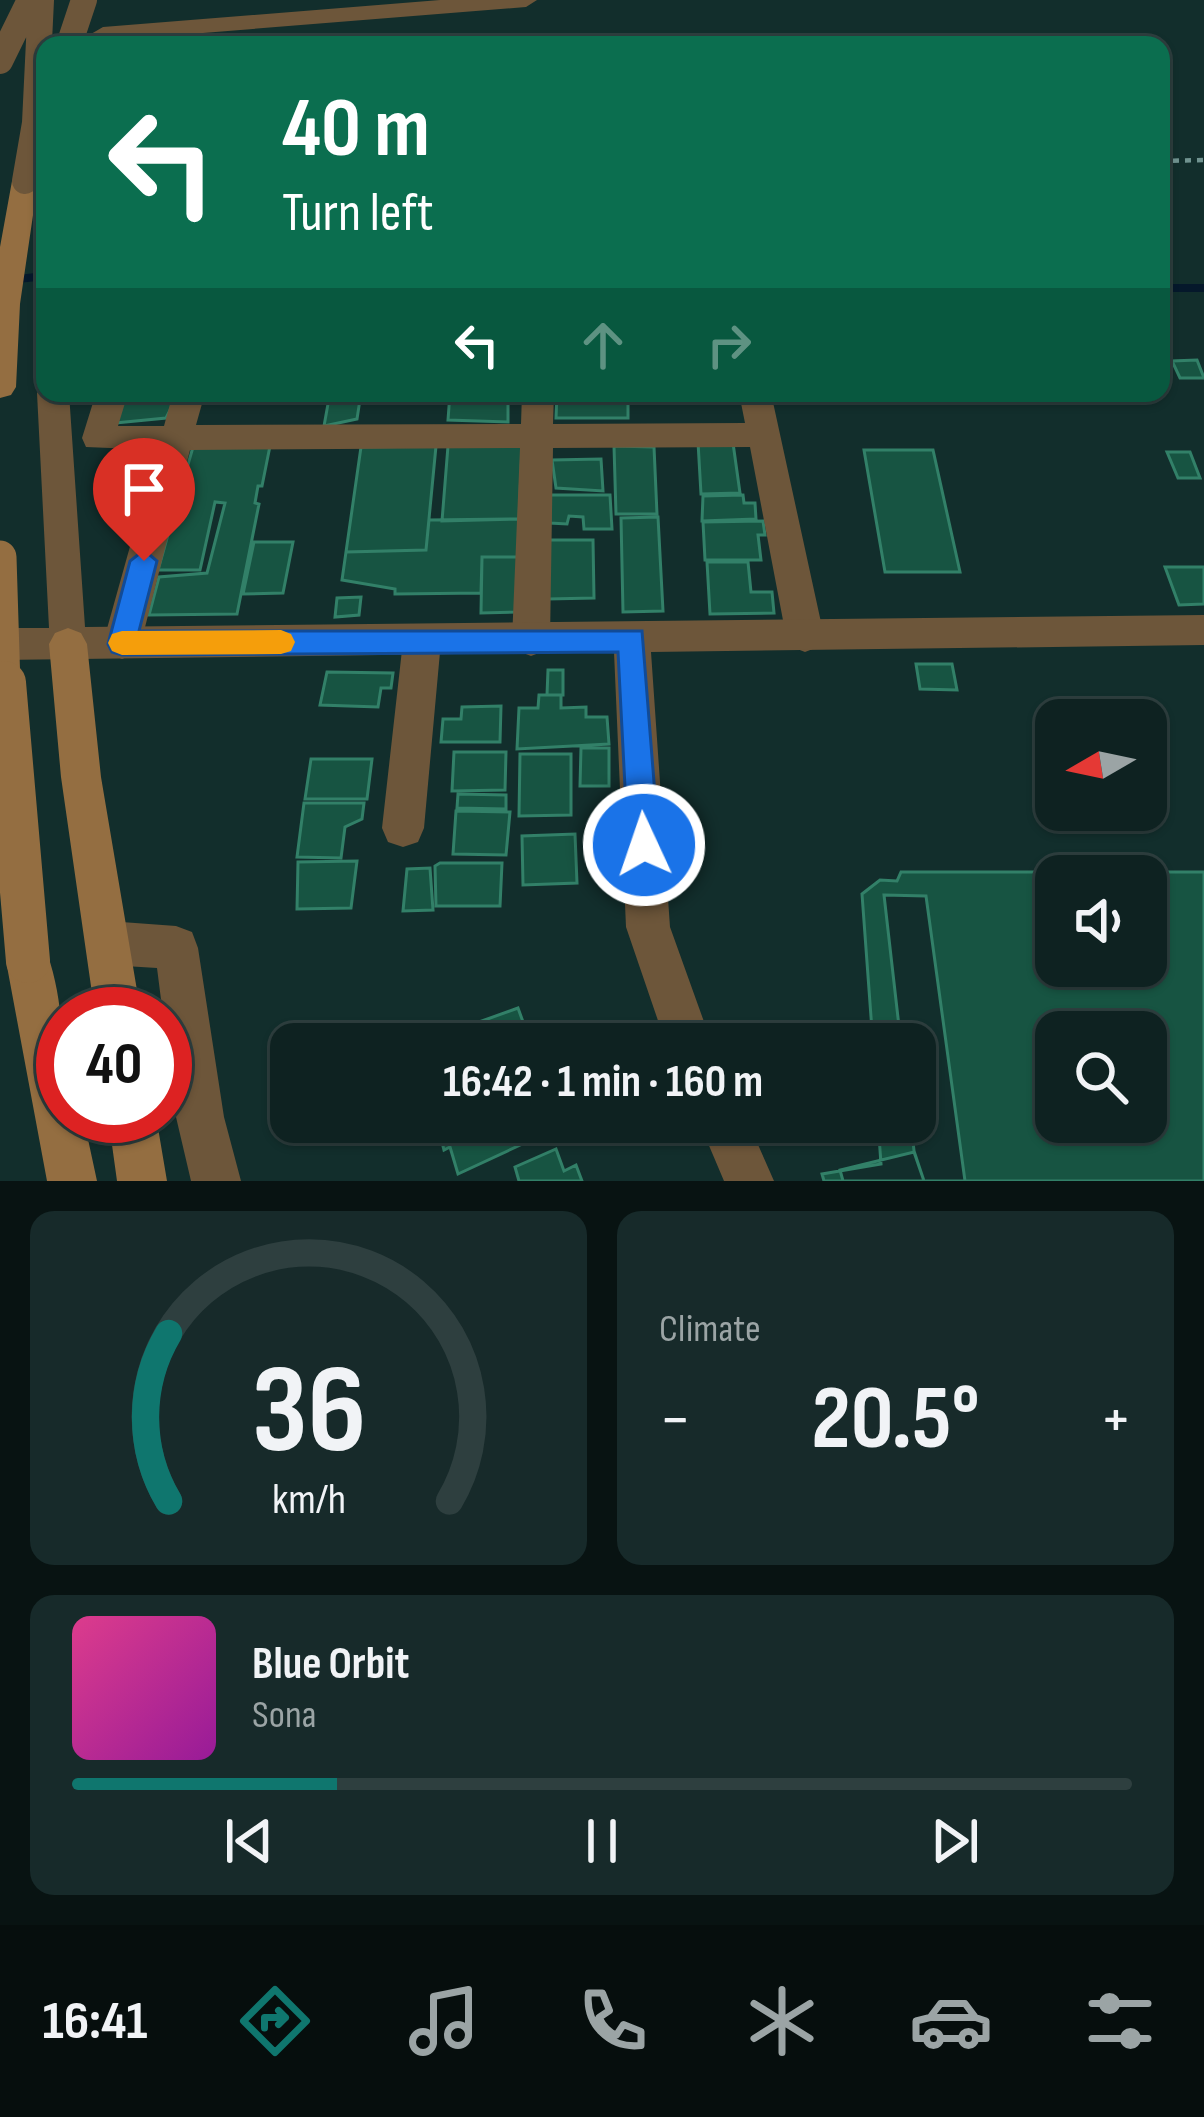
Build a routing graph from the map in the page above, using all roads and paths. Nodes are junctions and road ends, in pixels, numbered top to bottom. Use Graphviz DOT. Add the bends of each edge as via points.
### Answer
graph roads {
  1 [pos="30,0"];
  2 [pos="41,0"];
  3 [pos="526,0"];
  4 [pos="103,34"];
  5 [pos="41,36"];
  6 [pos="0,61"];
  7 [pos="36,130"];
  8 [pos="1204,160"];
  9 [pos="1170,161"];
  10 [pos="25,181"];
  11 [pos="0,387"];
  12 [pos="54,402"];
  13 [pos="109,402"];
  14 [pos="186,402"];
  15 [pos="538,402"];
  16 [pos="757,402"];
  17 [pos="537,434"];
  18 [pos="764,435"];
  19 [pos="176,437"];
  20 [pos="0,557"];
  21 [pos="1204,630"];
  22 [pos="806,636"];
  23 [pos="531,640"];
  24 [pos="632,640"];
  25 [pos="422,641"];
  26 [pos="0,644"];
  27 [pos="68,644"];
  28 [pos="122,644"];
  29 [pos="403,828"];
  30 [pos="108,943"];
  31 [pos="114,987"];
  32 [pos="682,1023"];
  33 [pos="136,1143"];
  34 [pos="732,1143"];
  35 [pos="72,1181"];
  36 [pos="142,1181"];
  37 [pos="216,1181"];
  38 [pos="749,1181"];
  1 -- 6 [label="street, bridge"];
  2 -- 5 [label="street, bridge"];
  3 -- 4 [label="street"];
  7 -- 10 [label="street, bridge"];
  8 -- 9 [label="path"];
  10 -- 11 [label="main road"];
  12 -- 27 [label="street"];
  13 -- 19 [label="street" via="98,438"];
  14 -- 19 [label="street"];
  15 -- 17 [label="street"];
  16 -- 18 [label="street"];
  17 -- 18 [label="street"];
  17 -- 19 [label="street"];
  17 -- 23 [label="street"];
  18 -- 22 [label="street"];
  19 -- 28 [label="street"];
  20 -- 35 [label="main road, bridge" via="28,961"];
  21 -- 22 [label="street"];
  22 -- 24 [label="street"];
  23 -- 24 [label="street"];
  23 -- 25 [label="street"];
  24 -- 32 [label="street" via="648,927"];
  25 -- 28 [label="street"];
  25 -- 29 [label="street"];
  26 -- 27 [label="street"];
  27 -- 28 [label="street"];
  27 -- 30 [label="main road"];
  30 -- 31 [label="main road"];
  30 -- 37 [label="street" via="176,948"];
  33 -- 36 [label="main road"];
  34 -- 38 [label="street"];
}
